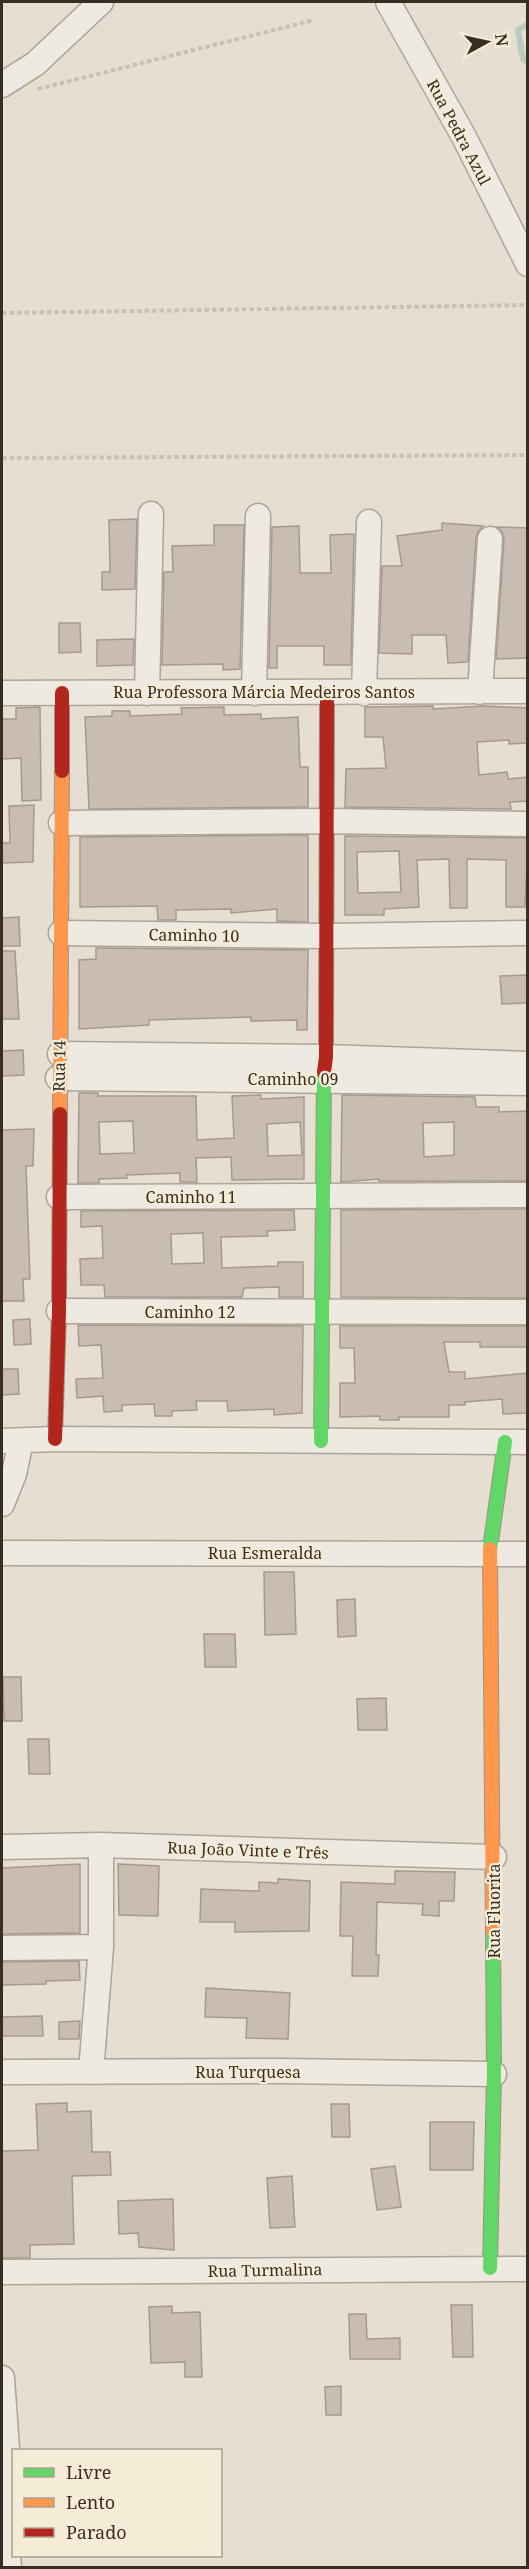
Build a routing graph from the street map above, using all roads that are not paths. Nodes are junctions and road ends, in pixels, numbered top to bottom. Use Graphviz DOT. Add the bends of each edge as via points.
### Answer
graph roads {
  1 [pos="100,2"];
  2 [pos="388,2"];
  3 [pos="2,85"];
  4 [pos="528,264"];
  5 [pos="151,514"];
  6 [pos="258,516"];
  7 [pos="369,522"];
  8 [pos="490,539"];
  9 [pos="528,691"];
  10 [pos="480,692"];
  11 [pos="2,693"];
  12 [pos="62,693"];
  13 [pos="147,693"];
  14 [pos="254,693"];
  15 [pos="364,693"];
  16 [pos="327,694"];
  17 [pos="328,821"];
  18 [pos="61,823"];
  19 [pos="528,824"];
  20 [pos="61,933"];
  21 [pos="528,933"];
  22 [pos="327,936"];
  23 [pos="528,1064"];
  24 [pos="59,1066"];
  25 [pos="324,1068"];
  26 [pos="528,1083"];
  27 [pos="528,1195"];
  28 [pos="59,1197"];
  29 [pos="323,1197"];
  30 [pos="59,1311"];
  31 [pos="321,1312"];
  32 [pos="528,1312"];
  33 [pos="55,1439"];
  34 [pos="11,1441"];
  35 [pos="321,1441"];
  36 [pos="516,1442"];
  37 [pos="2,1504"];
  38 [pos="2,1552"];
  39 [pos="489,1554"];
  40 [pos="528,1554"];
  41 [pos="101,1845"];
  42 [pos="2,1847"];
  43 [pos="494,1857"];
  44 [pos="101,1947"];
  45 [pos="2,1948"];
  46 [pos="2,2072"];
  47 [pos="91,2072"];
  48 [pos="494,2074"];
  49 [pos="490,2268"];
  50 [pos="528,2269"];
  51 [pos="2,2272"];
  52 [pos="2,2378"];
  53 [pos="9,2568"];
  1 -- 3 [label="street" via="36,64"];
  2 -- 4 [label="street, Rua Pedra Azul" via="464,137"];
  5 -- 13 [label="street"];
  6 -- 14 [label="street"];
  7 -- 15 [label="street"];
  8 -- 10 [label="street"];
  9 -- 10 [label="street, Rua Professora Márcia Medeiros Santos"];
  10 -- 15 [label="street, Rua Professora Márcia Medeiros Santos"];
  11 -- 12 [label="street, Rua Professora Márcia Medeiros Santos"];
  12 -- 13 [label="street, Rua Professora Márcia Medeiros Santos"];
  12 -- 18 [label="street, Rua 14"];
  13 -- 14 [label="street, Rua Professora Márcia Medeiros Santos"];
  14 -- 16 [label="street, Rua Professora Márcia Medeiros Santos"];
  15 -- 16 [label="street, Rua Professora Márcia Medeiros Santos"];
  16 -- 17 [label="street"];
  17 -- 18 [label="street"];
  17 -- 19 [label="street"];
  17 -- 22 [label="street"];
  18 -- 20 [label="street, Rua 14"];
  20 -- 22 [label="street, Caminho 10"];
  20 -- 24 [label="street, Rua 14"];
  21 -- 22 [label="street, Caminho 10"];
  22 -- 25 [label="street"];
  23 -- 25 [label="street, Caminho 09"];
  24 -- 25 [label="street, Caminho 09"];
  24 -- 28 [label="street, Rua 14"];
  25 -- 26 [label="street, Caminho 09"];
  25 -- 29 [label="street"];
  27 -- 29 [label="street, Caminho 11"];
  28 -- 29 [label="street, Caminho 11"];
  28 -- 30 [label="street, Rua 14"];
  29 -- 31 [label="street"];
  30 -- 31 [label="street, Caminho 12"];
  30 -- 33 [label="street, Rua 14"];
  31 -- 32 [label="street, Caminho 12"];
  31 -- 35 [label="street"];
  33 -- 34 [label="street"];
  33 -- 35 [label="street"];
  34 -- 37 [label="street" via="14,1474"];
  35 -- 36 [label="street"];
  36 -- 39 [label="street, Rua Fluorita"];
  38 -- 39 [label="street, Rua Esmeralda"];
  39 -- 40 [label="street, Rua Esmeralda"];
  39 -- 43 [label="street, Rua Fluorita"];
  41 -- 42 [label="street, Rua João Vinte e Três"];
  41 -- 43 [label="street, Rua João Vinte e Três"];
  41 -- 44 [label="street"];
  43 -- 48 [label="street, Rua Fluorita"];
  44 -- 45 [label="street"];
  44 -- 47 [label="street"];
  46 -- 47 [label="street, Rua Turquesa"];
  47 -- 48 [label="street, Rua Turquesa"];
  48 -- 49 [label="street, Rua Fluorita"];
  49 -- 50 [label="street, Rua Turmalina"];
  49 -- 51 [label="street, Rua Turmalina"];
  52 -- 53 [label="street" via="10,2491"];
}
